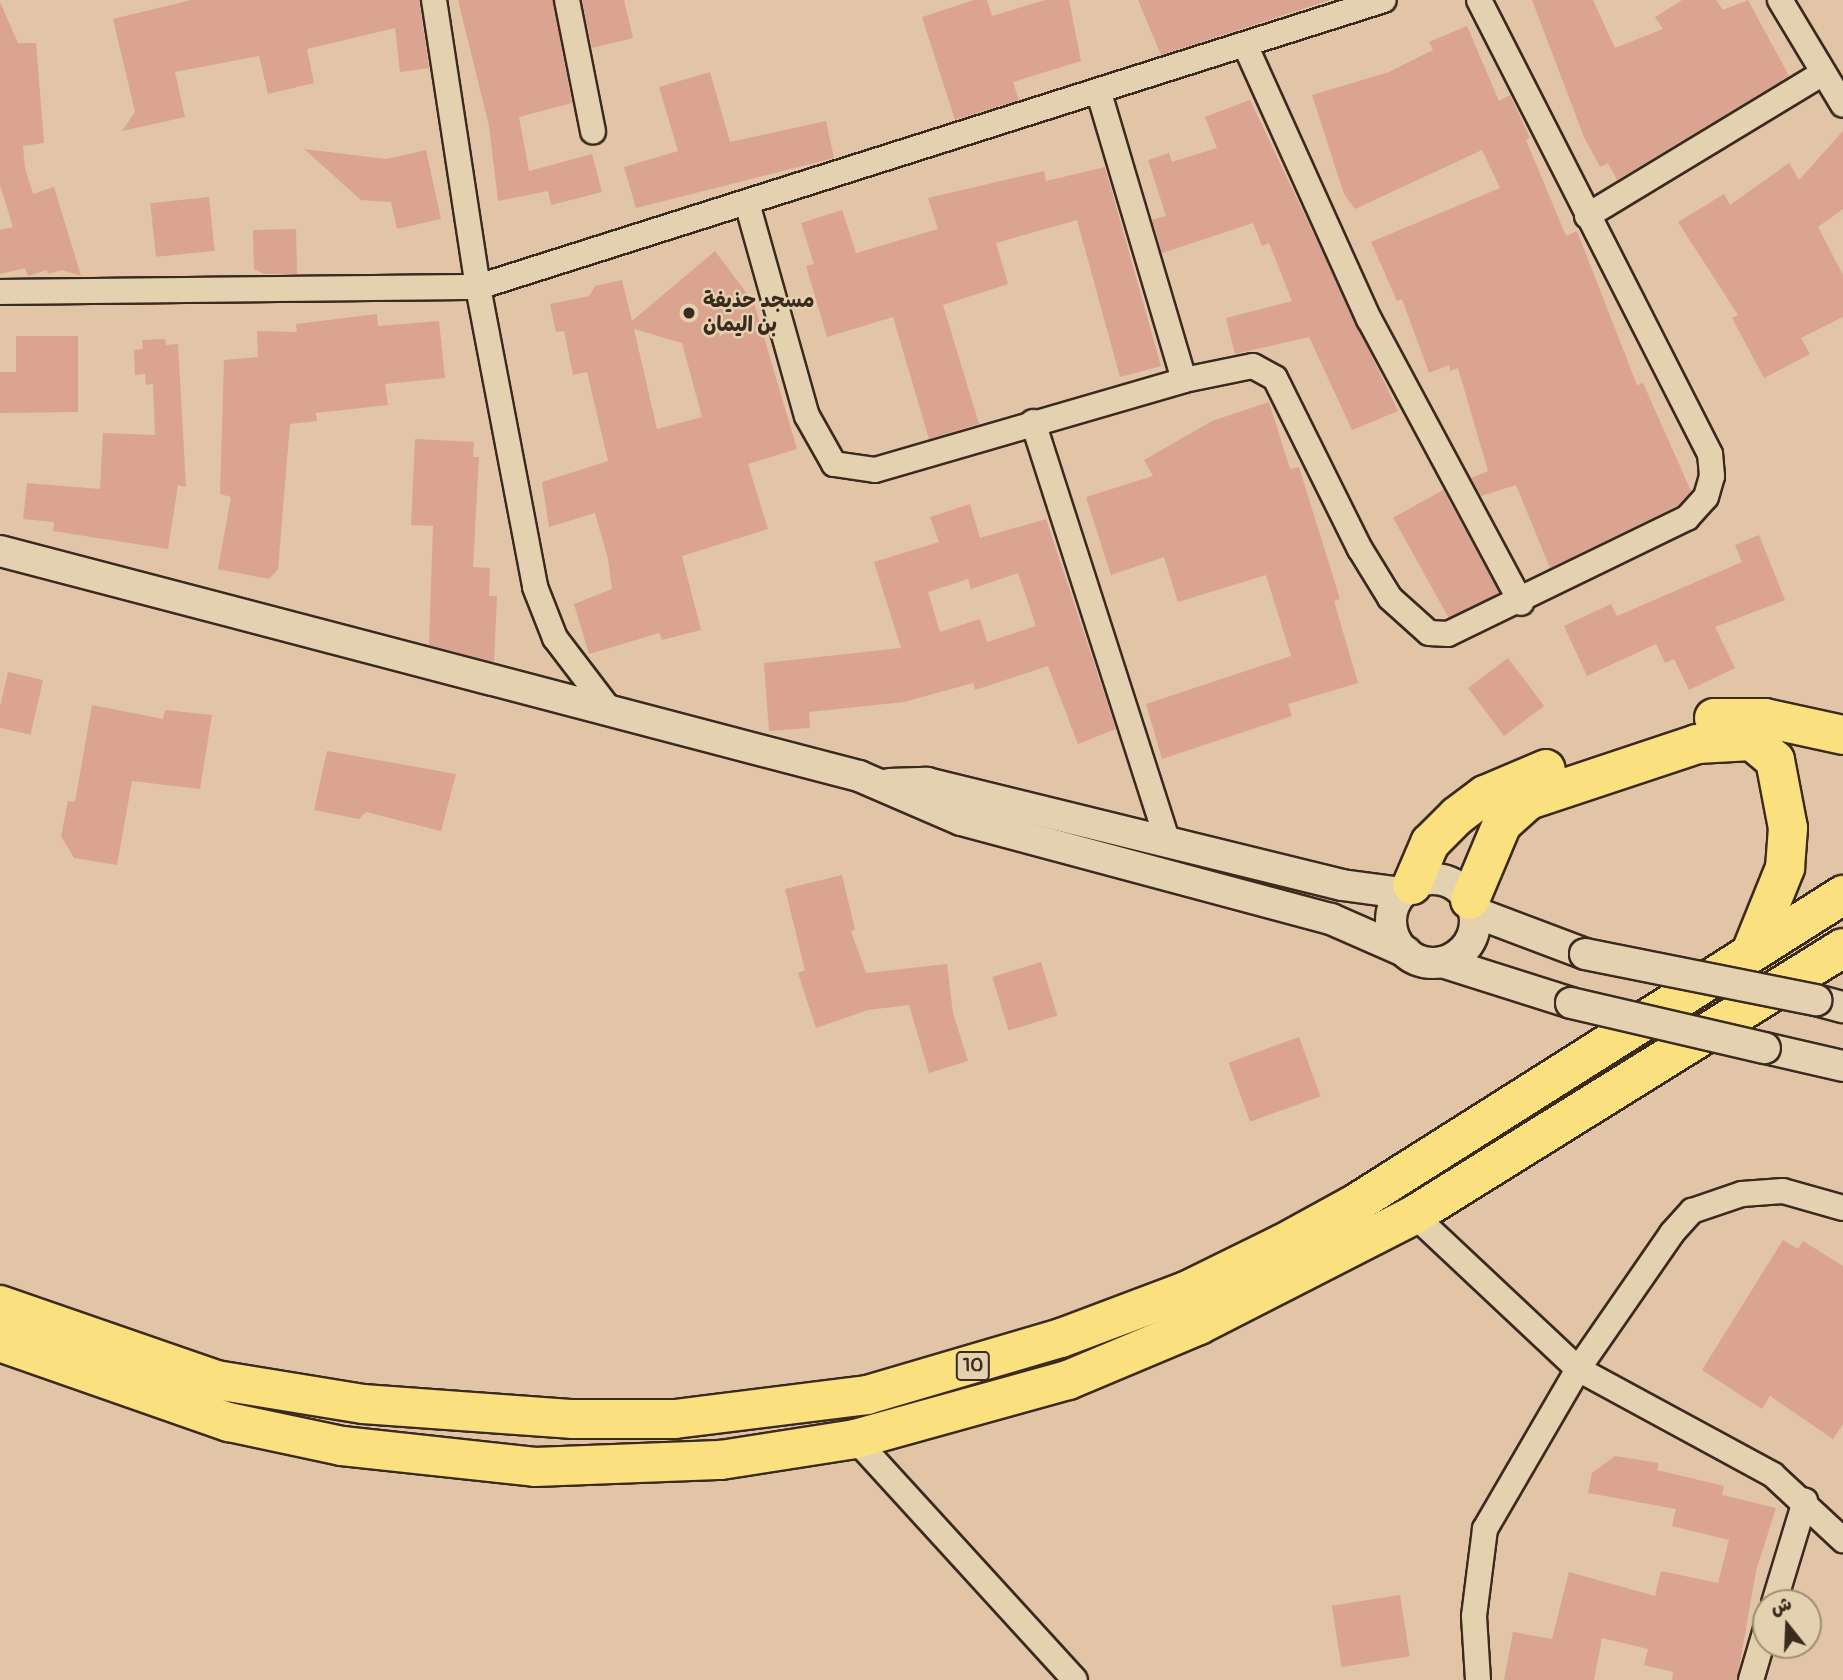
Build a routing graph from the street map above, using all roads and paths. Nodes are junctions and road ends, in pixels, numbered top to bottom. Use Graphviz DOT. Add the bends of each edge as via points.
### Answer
graph roads {
  1 [pos="435,0"];
  2 [pos="567,0"];
  3 [pos="1384,0"];
  4 [pos="1479,0"];
  5 [pos="1780,0"];
  6 [pos="1246,47"];
  7 [pos="1823,73"];
  8 [pos="1099,93"];
  9 [pos="1843,105"];
  10 [pos="593,131"];
  11 [pos="747,203"];
  12 [pos="1587,216"];
  13 [pos="478,287"];
  14 [pos="0,292"];
  15 [pos="1184,380"];
  16 [pos="1033,422"];
  17 [pos="0,551"];
  18 [pos="1521,603"];
  19 [pos="606,705"];
  20 [pos="1843,735"];
  21 [pos="889,784"];
  22 [pos="1168,842"];
  23 [pos="1407,889"];
  24 [pos="1843,895"];
  25 [pos="1472,906"];
  26 [pos="1843,948"];
  27 [pos="1406,952"];
  28 [pos="1751,952"];
  29 [pos="1443,962"];
  30 [pos="1830,1004"];
  31 [pos="1843,1066"];
  32 [pos="1843,1208"];
  33 [pos="1415,1215"];
  34 [pos="0,1305"];
  35 [pos="0,1342"];
  36 [pos="1578,1370"];
  37 [pos="855,1439"];
  38 [pos="1805,1501"];
  39 [pos="1843,1540"];
  40 [pos="1778,1589"];
  41 [pos="1757,1659"];
  42 [pos="1075,1680"];
  43 [pos="1478,1680"];
  44 [pos="1751,1680"];
  1 -- 13 [label="street"];
  2 -- 10 [label="street"];
  3 -- 6 [label="street"];
  4 -- 12 [label="street"];
  5 -- 7 [label="street"];
  6 -- 8 [label="street"];
  6 -- 18 [label="street" via="1369,319"];
  7 -- 9 [label="street"];
  7 -- 12 [label="street"];
  8 -- 11 [label="street"];
  8 -- 15 [label="street"];
  11 -- 13 [label="street"];
  11 -- 16 [label="street" via="807,416 834,464 875,470"];
  12 -- 18 [label="street" via="1710,454 1712,476 1706,497 1687,518"];
  13 -- 14 [label="street"];
  13 -- 19 [label="street" via="541,614"];
  15 -- 16 [label="street"];
  15 -- 18 [label="street" via="1237,365 1253,366 1275,378 1360,549 1412,622 1429,633 1448,634"];
  16 -- 22 [label="street"];
  17 -- 19 [label="street" via="243,610 516,688"];
  19 -- 21 [label="street"];
  20 -- 23 [label="highway" via="1765,718 1723,716 1521,778 1457,816 1430,843"];
  21 -- 22 [label="street" via="927,783"];
  21 -- 27 [label="street" via="921,806 961,820 1331,919"];
  22 -- 23 [label="street" via="1342,885"];
  23 -- 25 [label="street" via="1437,879"];
  23 -- 27 [label="street" via="1391,917"];
  24 -- 28 [label="highway, 10"];
  25 -- 28 [label="highway" via="1503,824 1529,800 1697,744 1752,741 1775,760 1788,828 1785,868"];
  25 -- 29 [label="street" via="1475,925 1465,949"];
  25 -- 30 [label="street, bridge" via="1585,954"];
  26 -- 33 [label="highway, 10"];
  27 -- 29 [label="street" via="1417,960"];
  28 -- 34 [label="highway, 10" via="1355,1204 1282,1244 1186,1291 1061,1338 867,1395 675,1419 573,1419 363,1404 216,1380"];
  29 -- 31 [label="street, bridge" via="1571,1003"];
  32 -- 36 [label="street" via="1783,1191 1742,1194 1692,1211"];
  33 -- 36 [label="street"];
  33 -- 37 [label="highway, 10" via="1199,1325 1068,1380"];
  35 -- 37 [label="highway, 10" via="229,1422 356,1448 535,1467 721,1460"];
  36 -- 38 [label="street" via="1738,1453"];
  36 -- 43 [label="street" via="1485,1529 1474,1616"];
  37 -- 42 [label="street"];
  38 -- 39 [label="street"];
  38 -- 40 [label="street"];
  41 -- 44 [label="street"];
}
